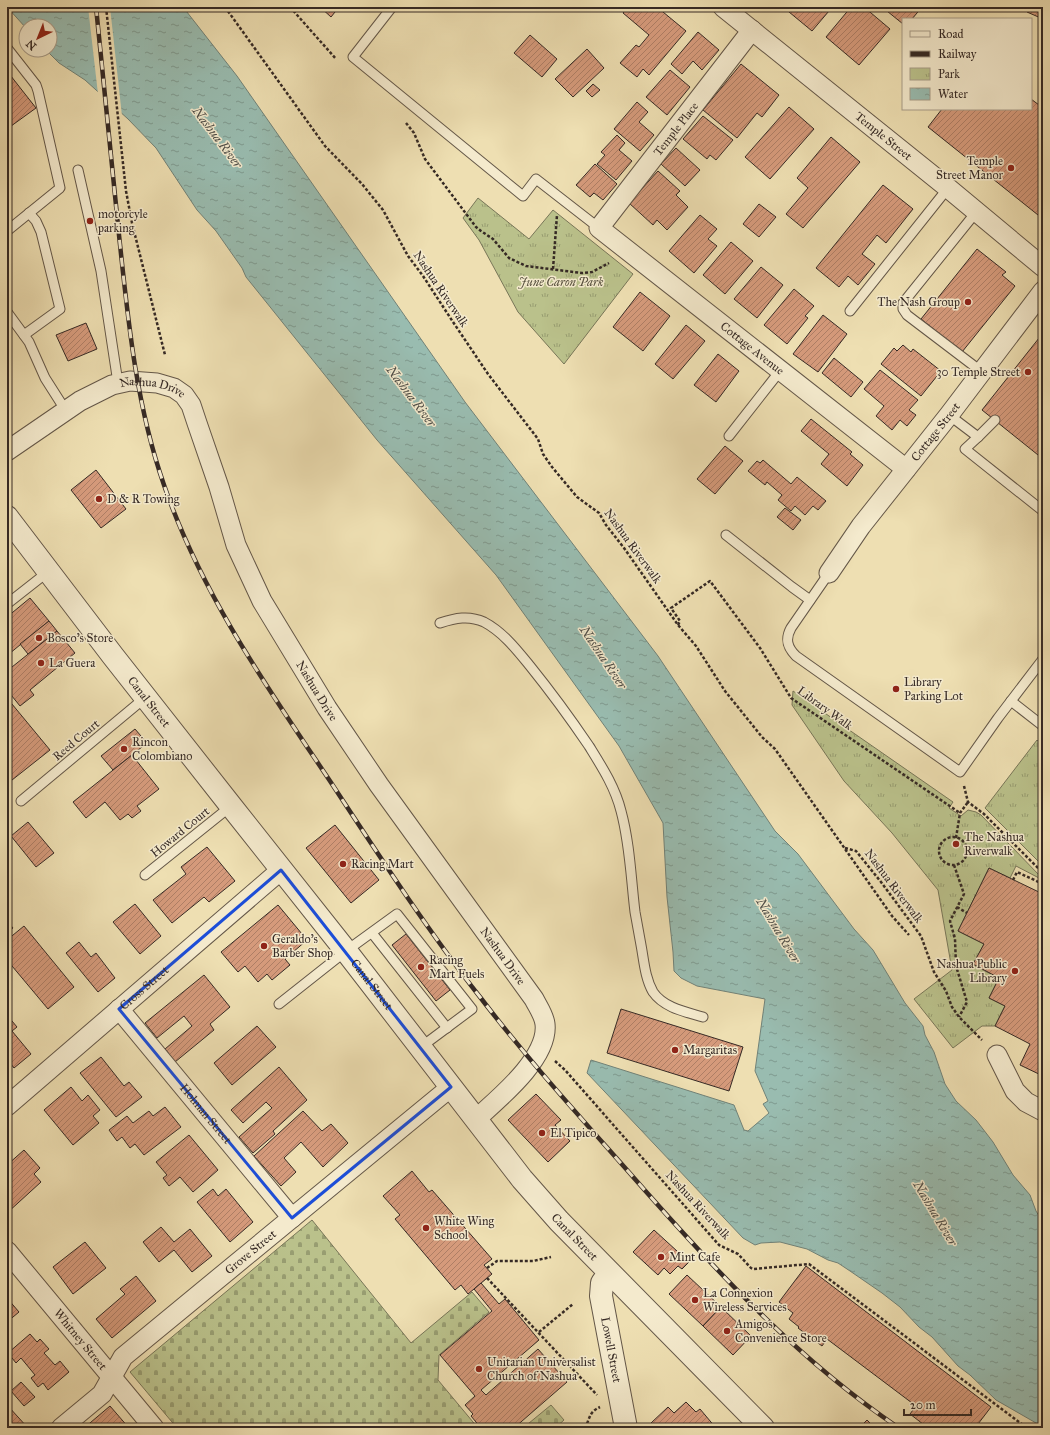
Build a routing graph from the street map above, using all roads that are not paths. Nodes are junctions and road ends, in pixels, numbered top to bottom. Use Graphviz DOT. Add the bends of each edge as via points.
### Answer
graph roads {
  1 [pos="392,7"];
  2 [pos="723,7"];
  3 [pos="752,30"];
  4 [pos="7,48"];
  5 [pos="78,170"];
  6 [pos="948,188"];
  7 [pos="976,212"];
  8 [pos="29,213"];
  9 [pos="599,228"];
  10 [pos="7,231"];
  11 [pos="1043,267"];
  12 [pos="1043,291"];
  13 [pos="850,311"];
  14 [pos="7,312"];
  15 [pos="24,335"];
  16 [pos="780,371"];
  17 [pos="982,372"];
  18 [pos="118,383"];
  19 [pos="66,411"];
  20 [pos="949,415"];
  21 [pos="995,420"];
  22 [pos="729,436"];
  23 [pos="978,437"];
  24 [pos="7,452"];
  25 [pos="906,469"];
  26 [pos="1043,511"];
  27 [pos="8,521"];
  28 [pos="726,535"];
  29 [pos="49,571"];
  30 [pos="829,573"];
  31 [pos="810,600"];
  32 [pos="7,604"];
  33 [pos="440,623"];
  34 [pos="1043,659"];
  35 [pos="146,697"];
  36 [pos="1011,701"];
  37 [pos="1043,726"];
  38 [pos="21,801"];
  39 [pos="231,806"];
  40 [pos="281,870"];
  41 [pos="145,875"];
  42 [pos="372,933"];
  43 [pos="346,951"];
  44 [pos="278,1004"];
  45 [pos="119,1009"];
  46 [pos="703,1017"];
  47 [pos="447,1028"];
  48 [pos="421,1047"];
  49 [pos="997,1055"];
  50 [pos="451,1086"];
  51 [pos="7,1106"];
  52 [pos="1043,1111"];
  53 [pos="476,1119"];
  54 [pos="292,1218"];
  55 [pos="7,1251"];
  56 [pos="609,1273"];
  57 [pos="112,1376"];
  58 [pos="61,1428"];
  59 [pos="154,1428"];
  60 [pos="626,1428"];
  61 [pos="763,1428"];
  1 -- 9 [label="lane" via="353,57 523,196 536,179"];
  2 -- 3 [label="street, Temple Street"];
  3 -- 6 [label="street, Temple Street"];
  3 -- 9 [label="street, Temple Place"];
  4 -- 8 [label="lane" via="36,85 60,188"];
  5 -- 18 [label="lane" via="102,271"];
  6 -- 7 [label="street, Temple Street"];
  6 -- 13 [label="lane"];
  7 -- 11 [label="street, Temple Street"];
  7 -- 17 [label="lane" via="903,303 903,309 907,315"];
  8 -- 10 [label="lane"];
  8 -- 15 [label="lane" via="41,232 60,309"];
  9 -- 16 [label="street, Cottage Avenue"];
  12 -- 17 [label="street, Cottage Street"];
  14 -- 15 [label="lane"];
  15 -- 19 [label="lane" via="36,354 48,384"];
  16 -- 22 [label="lane"];
  16 -- 25 [label="street, Cottage Avenue"];
  17 -- 20 [label="street, Cottage Street"];
  18 -- 19 [label="street, Nashua Drive" via="97,391"];
  18 -- 53 [label="street, Nashua Drive" via="137,381 163,384 179,391 187,399 219,487 236,545 262,601 327,708 534,999 543,1017 545,1033 532,1062 514,1084"];
  19 -- 24 [label="street, Nashua Drive"];
  20 -- 23 [label="lane"];
  20 -- 25 [label="street, Cottage Street"];
  21 -- 23 [label="lane"];
  23 -- 26 [label="lane" via="965,449"];
  25 -- 30 [label="street, Cottage Street"];
  27 -- 29 [label="street, Canal Street"];
  28 -- 31 [label="lane"];
  29 -- 32 [label="lane"];
  29 -- 35 [label="street, Canal Street"];
  30 -- 31 [label="lane"];
  31 -- 36 [label="lane" via="788,633 787,643 792,652 960,772"];
  33 -- 46 [label="lane" via="457,617 484,622 513,646 565,710 604,770 622,810 635,912 647,978 654,993 665,1003"];
  34 -- 36 [label="lane"];
  35 -- 38 [label="lane, Reed Court"];
  35 -- 39 [label="street, Canal Street"];
  36 -- 37 [label="lane"];
  39 -- 40 [label="street, Canal Street"];
  39 -- 41 [label="lane, Howard Court"];
  40 -- 43 [label="street, Canal Street"];
  40 -- 45 [label="street, Cross Street"];
  42 -- 43 [label="lane"];
  42 -- 47 [label="lane"];
  42 -- 47 [label="lane" via="397,914 472,1009"];
  43 -- 44 [label="lane"];
  43 -- 48 [label="street, Canal Street"];
  45 -- 51 [label="street, Cross Street"];
  45 -- 54 [label="street, Holman Street"];
  47 -- 48 [label="lane"];
  48 -- 50 [label="street, Canal Street"];
  49 -- 52 [label="street" via="1015,1091 1026,1102"];
  50 -- 53 [label="street, Canal Street"];
  50 -- 54 [label="street, Grove Street"];
  53 -- 56 [label="street, Canal Street" via="541,1202"];
  54 -- 57 [label="street, Grove Street" via="123,1357"];
  55 -- 57 [label="street, Whitney Street"];
  56 -- 60 [label="street, Lowell Street" via="602,1283 601,1296"];
  56 -- 61 [label="street, Canal Street"];
  57 -- 58 [label="street, Grove Street" via="102,1394"];
  57 -- 59 [label="street, Whitney Street"];
}
